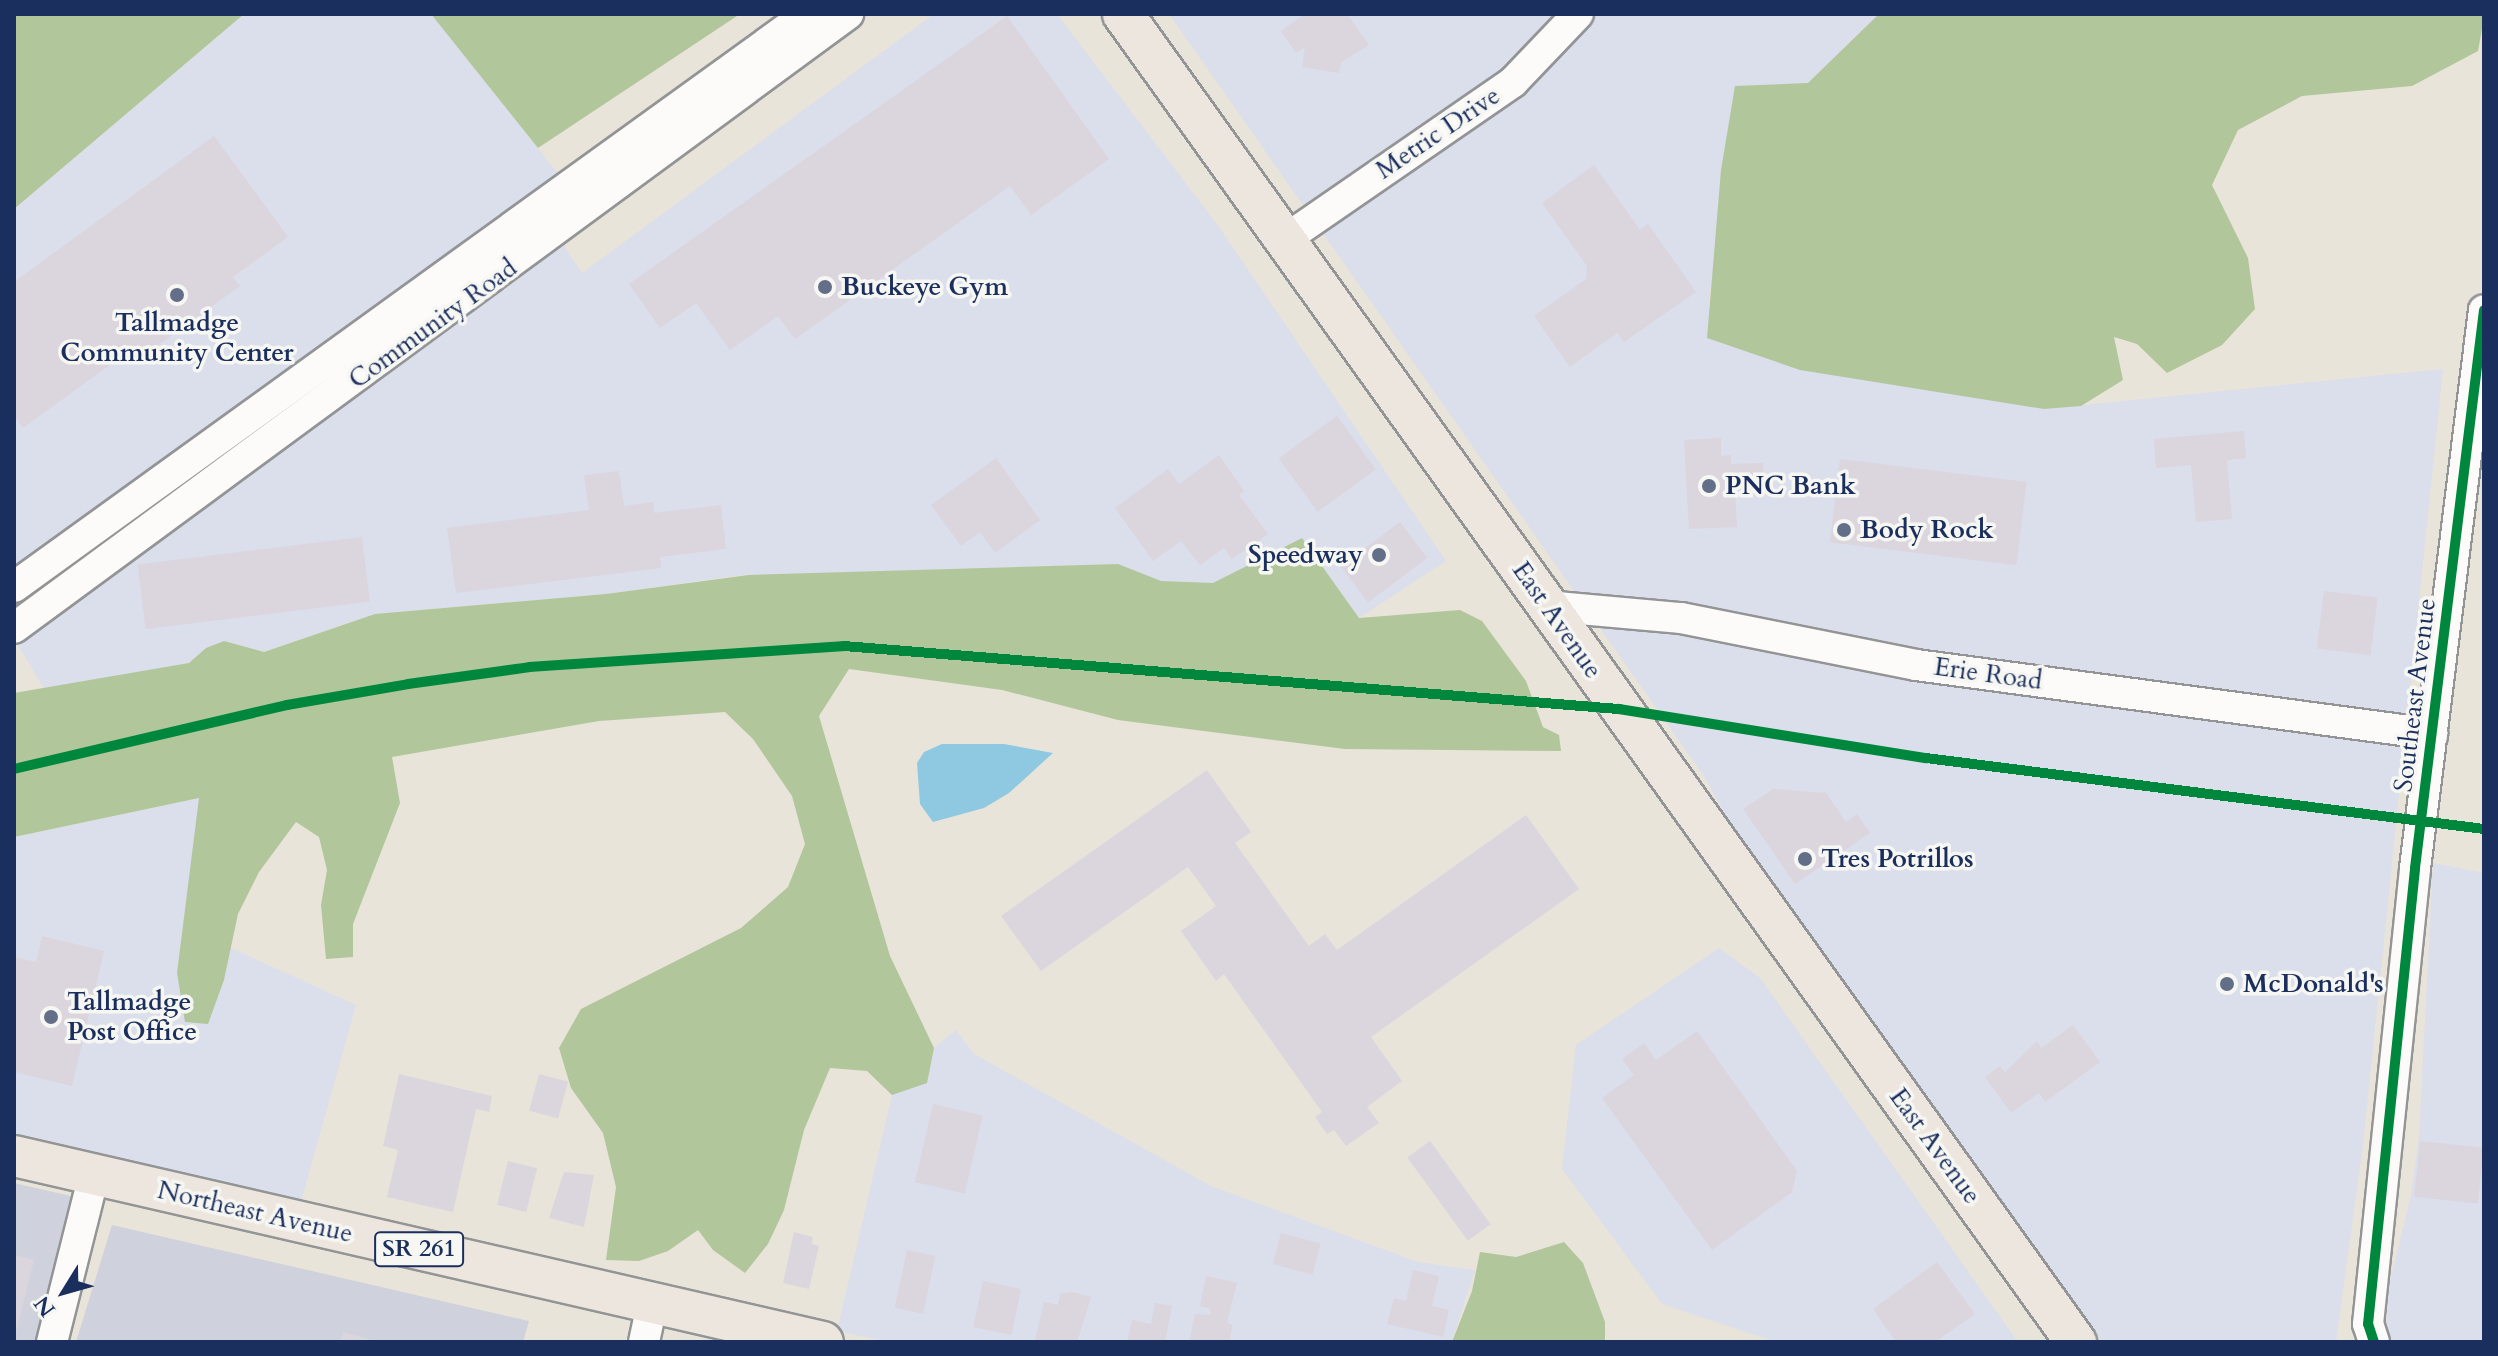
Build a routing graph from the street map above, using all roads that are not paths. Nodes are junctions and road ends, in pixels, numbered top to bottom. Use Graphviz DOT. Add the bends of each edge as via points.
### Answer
graph roads {
  1 [pos="807,14"];
  2 [pos="848,14"];
  3 [pos="1123,14"];
  4 [pos="1578,14"];
  5 [pos="1287,238"];
  6 [pos="2484,310"];
  7 [pos="389,315"];
  8 [pos="408,343"];
  9 [pos="18,606"];
  10 [pos="1546,606"];
  11 [pos="2432,734"];
  12 [pos="14,1156"];
  13 [pos="94,1175"];
  14 [pos="652,1303"];
  15 [pos="2367,1336"];
  16 [pos="52,1342"];
  17 [pos="644,1342"];
  18 [pos="823,1342"];
  19 [pos="2076,1342"];
  1 -- 7 [label="street, Community Road"];
  2 -- 8 [label="street, Community Road"];
  3 -- 5 [label="main road, East Avenue"];
  4 -- 5 [label="street, Metric Drive" via="1544,55 1505,88"];
  5 -- 10 [label="main road, East Avenue"];
  6 -- 11 [label="street, Southeast Avenue"];
  7 -- 8 [label="street"];
  7 -- 9 [label="street, Community Road"];
  8 -- 9 [label="street, Community Road"];
  10 -- 11 [label="street, Erie Road" via="1681,618 1916,665"];
  10 -- 19 [label="main road, East Avenue"];
  11 -- 15 [label="street, Southeast Avenue"];
  12 -- 13 [label="main road, Northeast Avenue / SR 261"];
  13 -- 14 [label="main road, Northeast Avenue / SR 261"];
  13 -- 16 [label="street"];
  14 -- 17 [label="street"];
  14 -- 18 [label="main road, Northeast Avenue / SR 261"];
}
